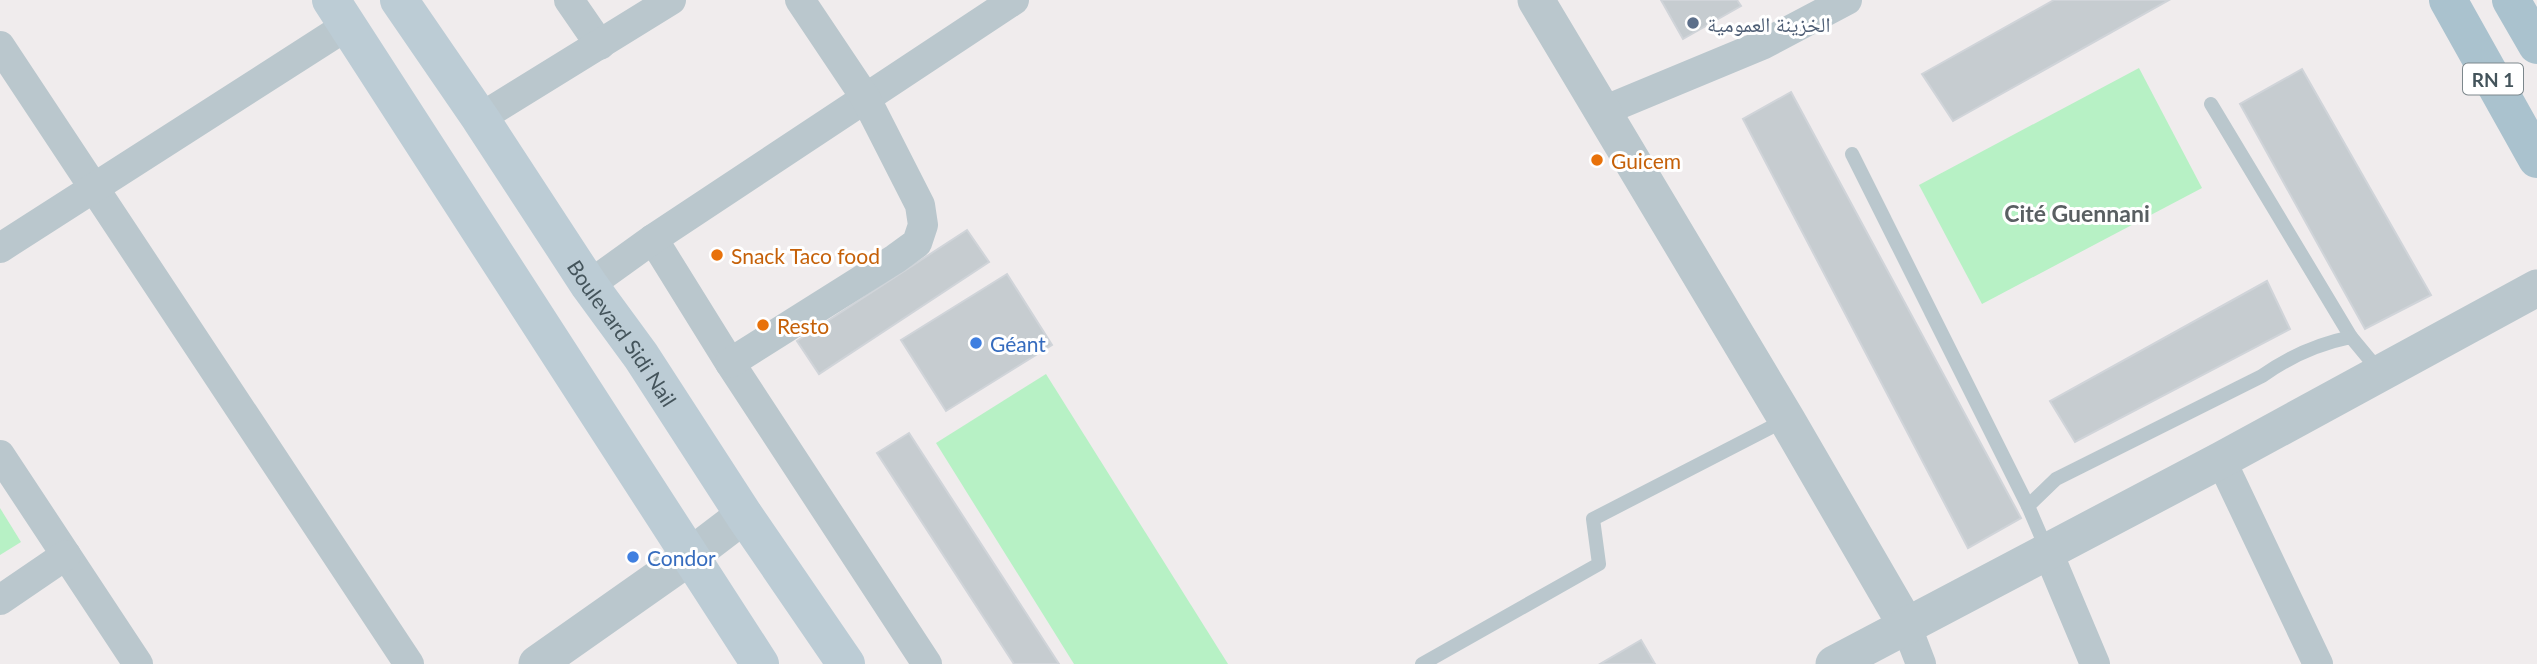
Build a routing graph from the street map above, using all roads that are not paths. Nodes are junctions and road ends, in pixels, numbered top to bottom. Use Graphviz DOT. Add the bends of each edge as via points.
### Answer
graph roads {
  1 [pos="399,0"];
  2 [pos="569,0"];
  3 [pos="671,0"];
  4 [pos="800,0"];
  5 [pos="1014,0"];
  6 [pos="1536,0"];
  7 [pos="1847,0"];
  8 [pos="2448,0"];
  9 [pos="2511,0"];
  10 [pos="340,13"];
  11 [pos="600,45"];
  12 [pos="2537,45"];
  13 [pos="0,46"];
  14 [pos="865,97"];
  15 [pos="2211,104"];
  16 [pos="1603,111"];
  17 [pos="480,118"];
  18 [pos="1852,154"];
  19 [pos="2537,159"];
  20 [pos="93,188"];
  21 [pos="653,239"];
  22 [pos="0,248"];
  23 [pos="589,285"];
  24 [pos="2537,288"];
  25 [pos="2351,337"];
  26 [pos="730,363"];
  27 [pos="2381,373"];
  28 [pos="1787,420"];
  29 [pos="0,455"];
  30 [pos="2221,460"];
  31 [pos="2028,506"];
  32 [pos="744,515"];
  33 [pos="2047,550"];
  34 [pos="66,555"];
  35 [pos="689,557"];
  36 [pos="0,600"];
  37 [pos="1906,625"];
  38 [pos="138,664"];
  39 [pos="409,664"];
  40 [pos="537,664"];
  41 [pos="760,664"];
  42 [pos="846,664"];
  43 [pos="927,664"];
  44 [pos="1422,664"];
  45 [pos="1834,664"];
  46 [pos="1921,664"];
  47 [pos="2095,664"];
  48 [pos="2318,664"];
  1 -- 17 [label="main road, Boulevard Sidi Nail"];
  2 -- 11 [label="street"];
  3 -- 11 [label="street"];
  4 -- 14 [label="street"];
  5 -- 14 [label="street"];
  6 -- 16 [label="street"];
  7 -- 16 [label="street" via="1762,45"];
  8 -- 19 [label="main road, RN 1"];
  9 -- 12 [label="main road, RN 1"];
  10 -- 20 [label="street"];
  10 -- 35 [label="main road"];
  11 -- 17 [label="street"];
  13 -- 20 [label="street"];
  14 -- 21 [label="street"];
  14 -- 26 [label="street" via="920,205 923,225 917,243"];
  15 -- 25 [label="lane"];
  16 -- 28 [label="street"];
  17 -- 23 [label="main road, Boulevard Sidi Nail"];
  18 -- 31 [label="lane"];
  20 -- 22 [label="street"];
  20 -- 39 [label="street"];
  21 -- 23 [label="street"];
  21 -- 26 [label="street"];
  23 -- 32 [label="main road, Boulevard Sidi Nail"];
  24 -- 27 [label="street"];
  25 -- 27 [label="lane"];
  25 -- 31 [label="lane" via="2320,343 2295,355 2056,479"];
  26 -- 43 [label="street"];
  27 -- 30 [label="street"];
  28 -- 37 [label="street"];
  28 -- 44 [label="lane" via="1593,519 1599,564"];
  29 -- 34 [label="street"];
  30 -- 33 [label="street"];
  30 -- 48 [label="street"];
  31 -- 33 [label="lane"];
  32 -- 35 [label="street"];
  32 -- 42 [label="main road, Boulevard Sidi Nail"];
  33 -- 37 [label="street"];
  33 -- 47 [label="street"];
  34 -- 36 [label="street"];
  34 -- 38 [label="street"];
  35 -- 40 [label="street"];
  35 -- 41 [label="main road"];
  37 -- 45 [label="street"];
  37 -- 46 [label="street"];
}
